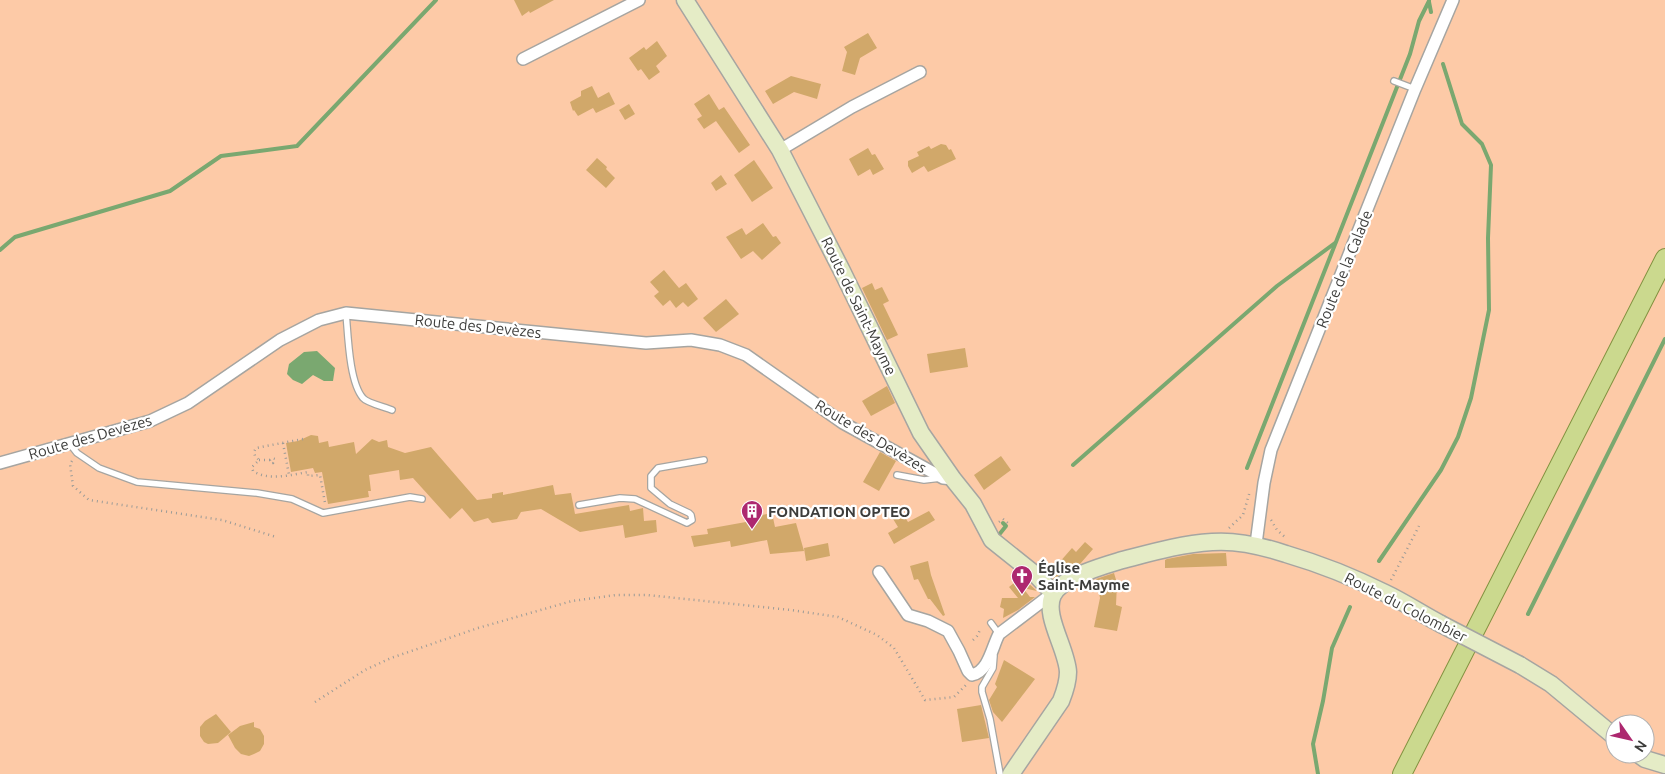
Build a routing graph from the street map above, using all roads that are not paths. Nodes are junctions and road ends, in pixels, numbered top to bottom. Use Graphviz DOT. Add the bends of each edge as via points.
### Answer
graph roads {
  1 [pos="639,0"];
  2 [pos="685,0"];
  3 [pos="1453,0"];
  4 [pos="523,59"];
  5 [pos="920,72"];
  6 [pos="1394,81"];
  7 [pos="1415,89"];
  8 [pos="780,150"];
  9 [pos="1665,258"];
  10 [pos="346,313"];
  11 [pos="392,410"];
  12 [pos="74,448"];
  13 [pos="704,460"];
  14 [pos="0,463"];
  15 [pos="897,475"];
  16 [pos="948,478"];
  17 [pos="422,499"];
  18 [pos="579,504"];
  19 [pos="1256,544"];
  20 [pos="879,572"];
  21 [pos="1053,594"];
  22 [pos="991,623"];
  23 [pos="999,634"];
  24 [pos="994,650"];
  25 [pos="1605,729"];
  26 [pos="1404,771"];
  27 [pos="1000,774"];
  28 [pos="1011,774"];
  1 -- 4 [label="street"];
  2 -- 8 [label="street, Route de Saint-Mayme"];
  3 -- 7 [label="street, Route de la Calade"];
  5 -- 8 [label="street" via="852,107"];
  6 -- 7 [label="lane"];
  7 -- 19 [label="street, Route de la Calade" via="1398,119 1272,450"];
  8 -- 16 [label="street, Route de Saint-Mayme" via="921,433"];
  9 -- 26 [label="main road"];
  10 -- 11 [label="lane" via="355,384 364,400"];
  10 -- 12 [label="street, Route des Devèzes" via="319,320 280,340 188,403"];
  10 -- 16 [label="street, Route des Devèzes" via="646,343 691,340 720,345 746,355 843,423"];
  12 -- 14 [label="street, Route des Devèzes"];
  12 -- 17 [label="lane" via="99,468 137,482 257,493 292,499 324,513 410,497"];
  13 -- 18 [label="lane" via="658,468 651,476 651,488 670,504 689,513 692,520 687,523 635,499"];
  15 -- 16 [label="lane" via="924,480"];
  16 -- 21 [label="street, Route de Saint-Mayme" via="973,504 992,540 1007,556 1037,576"];
  19 -- 21 [label="street, Route du Colombier" via="1213,542 1166,548 1083,572"];
  19 -- 25 [label="street, Route du Colombier, bridge" via="1316,563 1384,593 1551,684"];
  20 -- 24 [label="street" via="908,615 948,631 972,675 982,670"];
  21 -- 23 [label="street"];
  21 -- 28 [label="street" via="1050,605 1066,659 1066,688 1061,701"];
  22 -- 23 [label="lane"];
  23 -- 24 [label="street"];
  24 -- 27 [label="lane" via="993,668 982,692"];
}
